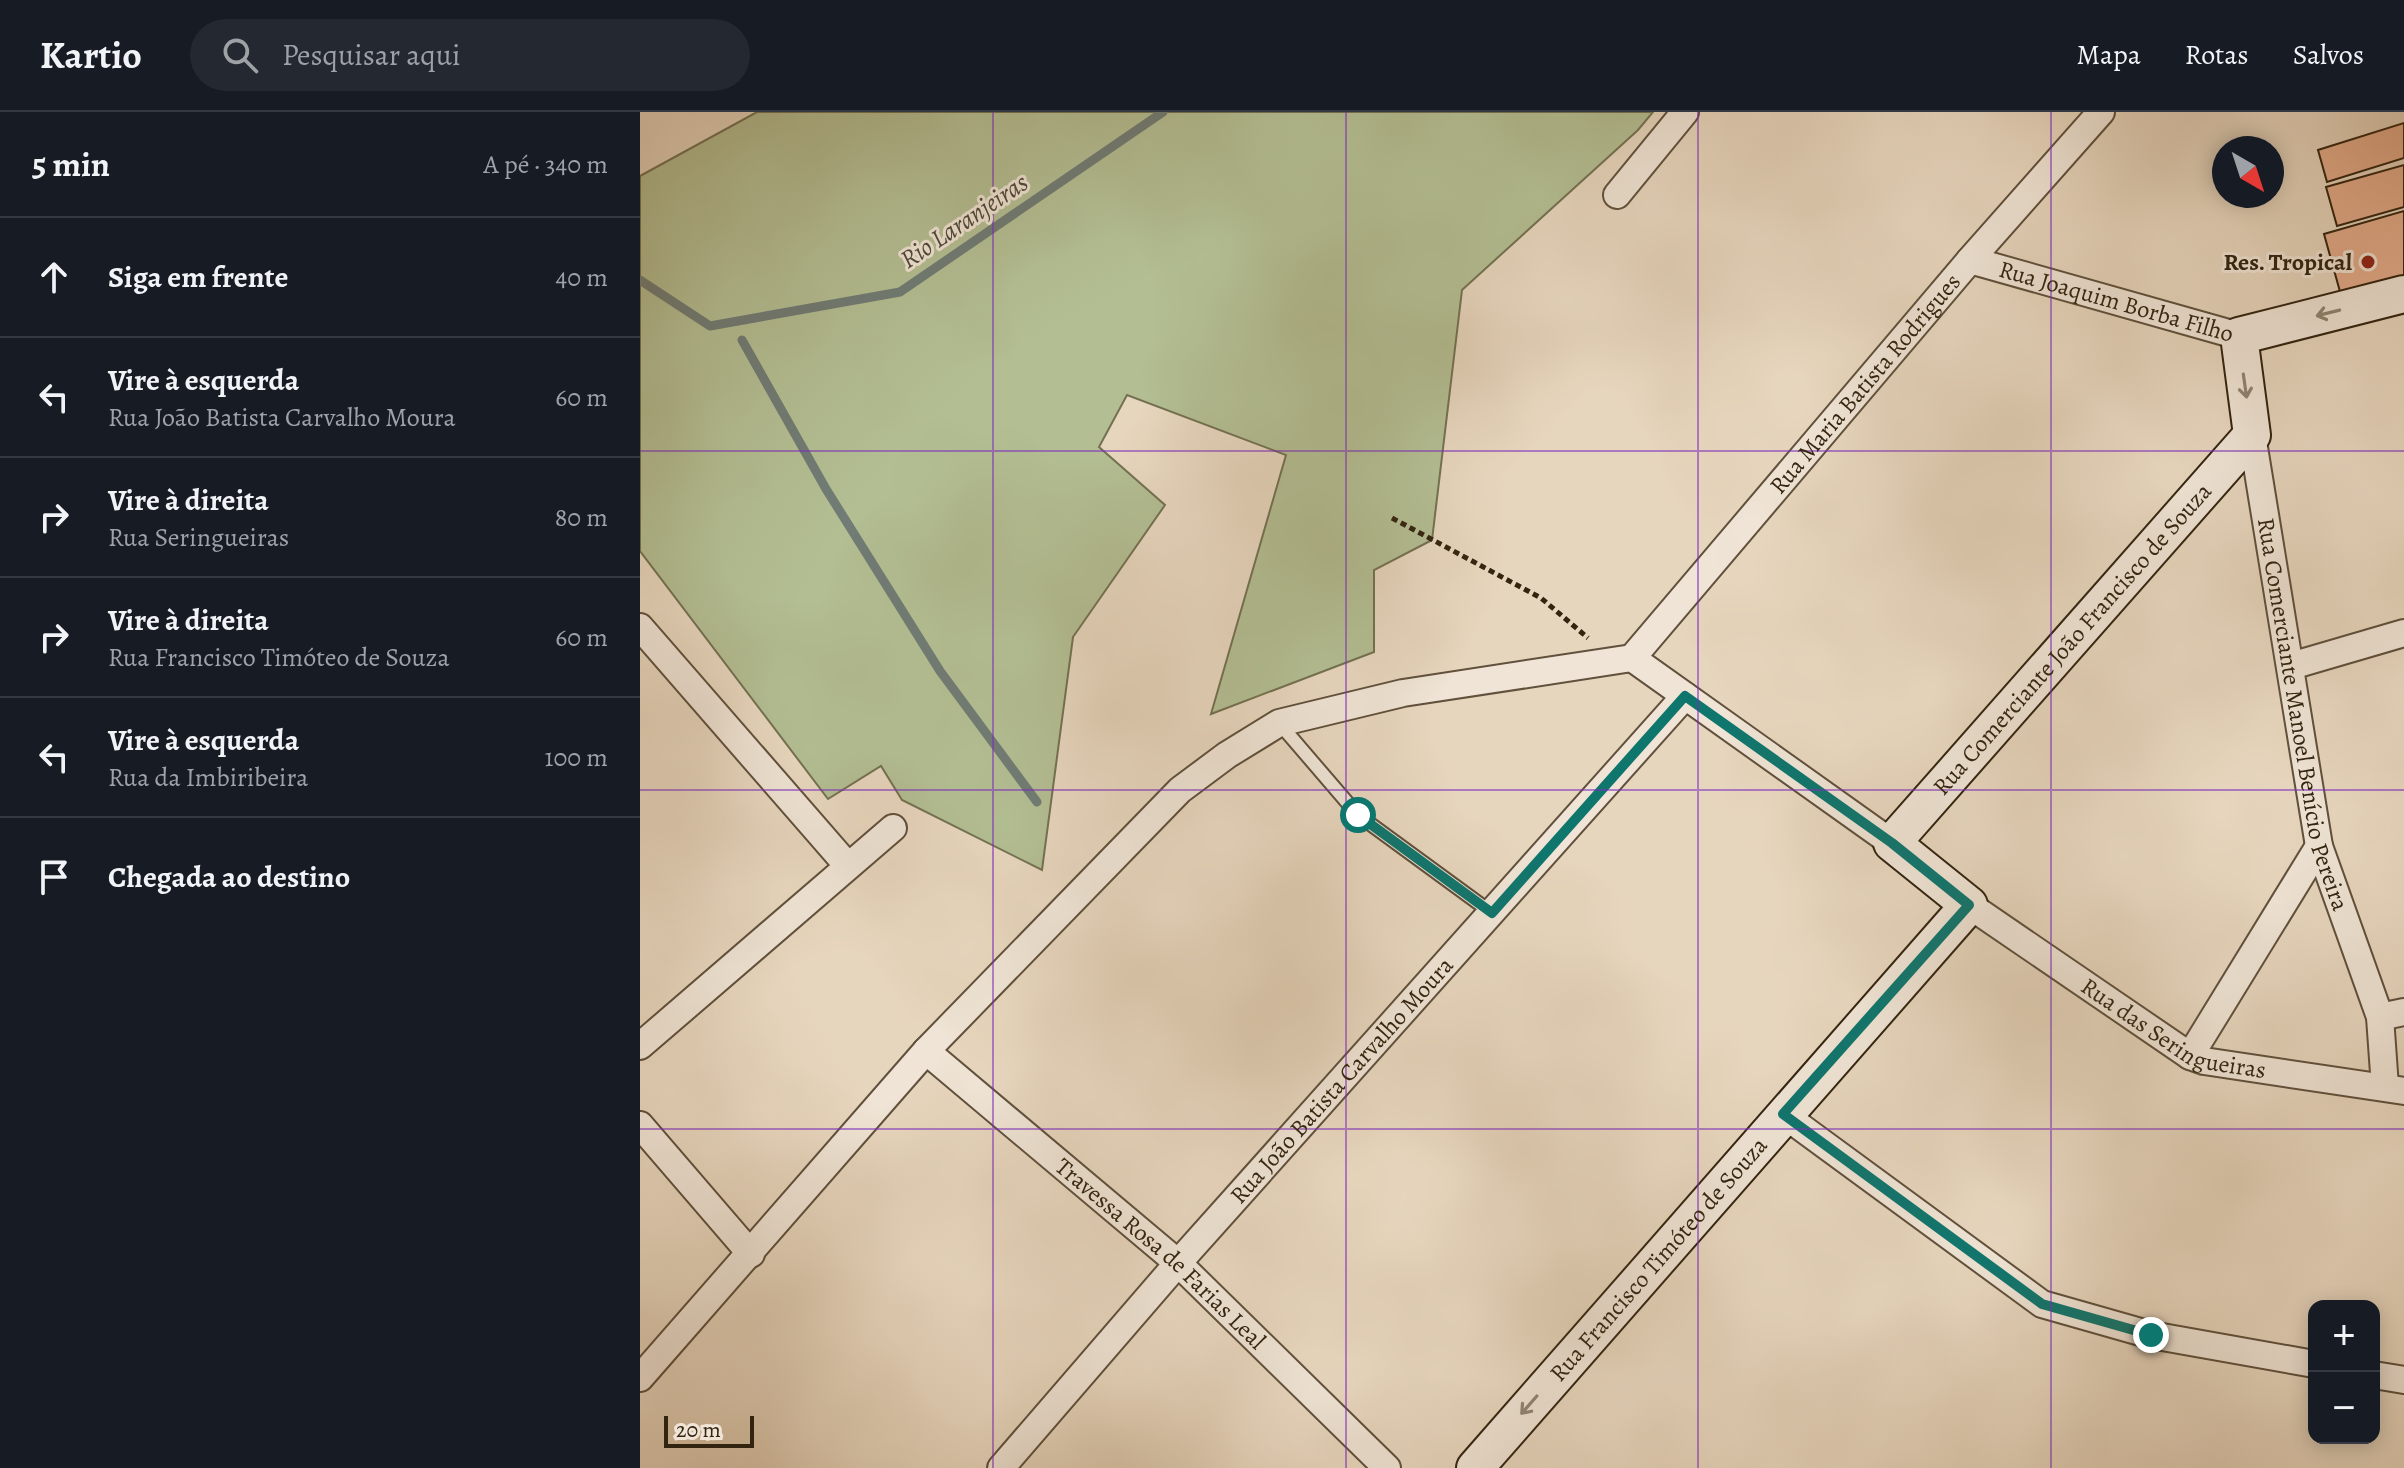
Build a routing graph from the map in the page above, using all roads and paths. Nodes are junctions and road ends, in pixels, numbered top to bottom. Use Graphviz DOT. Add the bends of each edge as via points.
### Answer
graph roads {
  1 [pos="1685,112"];
  2 [pos="2101,112"];
  3 [pos="1617,195"];
  4 [pos="1970,260"];
  5 [pos="2404,294"];
  6 [pos="2239,336"];
  7 [pos="2252,435"];
  8 [pos="1392,518"];
  9 [pos="640,627"];
  10 [pos="2404,633"];
  11 [pos="1632,658"];
  12 [pos="2291,666"];
  13 [pos="1685,696"];
  14 [pos="1279,723"];
  15 [pos="893,828"];
  16 [pos="1892,843"];
  17 [pos="2319,846"];
  18 [pos="848,866"];
  19 [pos="1969,905"];
  20 [pos="1492,913"];
  21 [pos="2392,1014"];
  22 [pos="640,1046"];
  23 [pos="926,1051"];
  24 [pos="2190,1056"];
  25 [pos="2394,1089"];
  26 [pos="1783,1114"];
  27 [pos="640,1125"];
  28 [pos="751,1254"];
  29 [pos="1178,1263"];
  30 [pos="2308,1363"];
  31 [pos="2380,1376"];
  32 [pos="640,1378"];
  33 [pos="2404,1380"];
  34 [pos="1001,1468"];
  35 [pos="1387,1468"];
  36 [pos="1475,1468"];
  1 -- 3 [label="street"];
  2 -- 4 [label="street, Rua Maria Batista Rodrigues"];
  4 -- 6 [label="street, Rua Joaquim Borba Filho"];
  4 -- 11 [label="street, Rua Maria Batista Rodrigues"];
  5 -- 6 [label="main road, Rua Joaquim Borba Filho, one-way"];
  6 -- 7 [label="main road, Rua Comerciante Manoel Benício Pereira, one-way"];
  7 -- 12 [label="street, Rua Comerciante Manoel Benício Pereira"];
  7 -- 16 [label="main road, Rua Comerciante João Francisco de Souza"];
  8 -- 11 [label="path" via="1541,598 1590,640"];
  9 -- 18 [label="street"];
  10 -- 12 [label="street"];
  11 -- 13 [label="street"];
  11 -- 14 [label="street" via="1403,693"];
  12 -- 17 [label="street, Rua Comerciante Manoel Benício Pereira"];
  13 -- 16 [label="street"];
  13 -- 20 [label="street, Rua João Batista Carvalho Moura"];
  14 -- 20 [label="lane" via="1358,815"];
  14 -- 23 [label="street" via="1180,790"];
  15 -- 18 [label="street"];
  16 -- 19 [label="main road"];
  17 -- 21 [label="street, Rua Comerciante Manoel Benício Pereira"];
  17 -- 24 [label="street"];
  18 -- 22 [label="street"];
  19 -- 24 [label="street, Rua das Seringueiras"];
  19 -- 26 [label="main road, Rua Francisco Timóteo de Souza"];
  20 -- 29 [label="street, Rua João Batista Carvalho Moura"];
  21 -- 25 [label="street, Rua Comerciante Manoel Benício Pereira"];
  23 -- 28 [label="street"];
  23 -- 29 [label="street, Travessa Rosa de Farias Leal"];
  24 -- 25 [label="street, Rua das Seringueiras"];
  26 -- 30 [label="street" via="2042,1304 2151,1335"];
  26 -- 36 [label="main road, Rua Francisco Timóteo de Souza, one-way"];
  27 -- 28 [label="street"];
  28 -- 32 [label="street"];
  29 -- 34 [label="street, Rua João Batista Carvalho Moura"];
  29 -- 35 [label="street, Travessa Rosa de Farias Leal"];
  31 -- 33 [label="street"];
}
